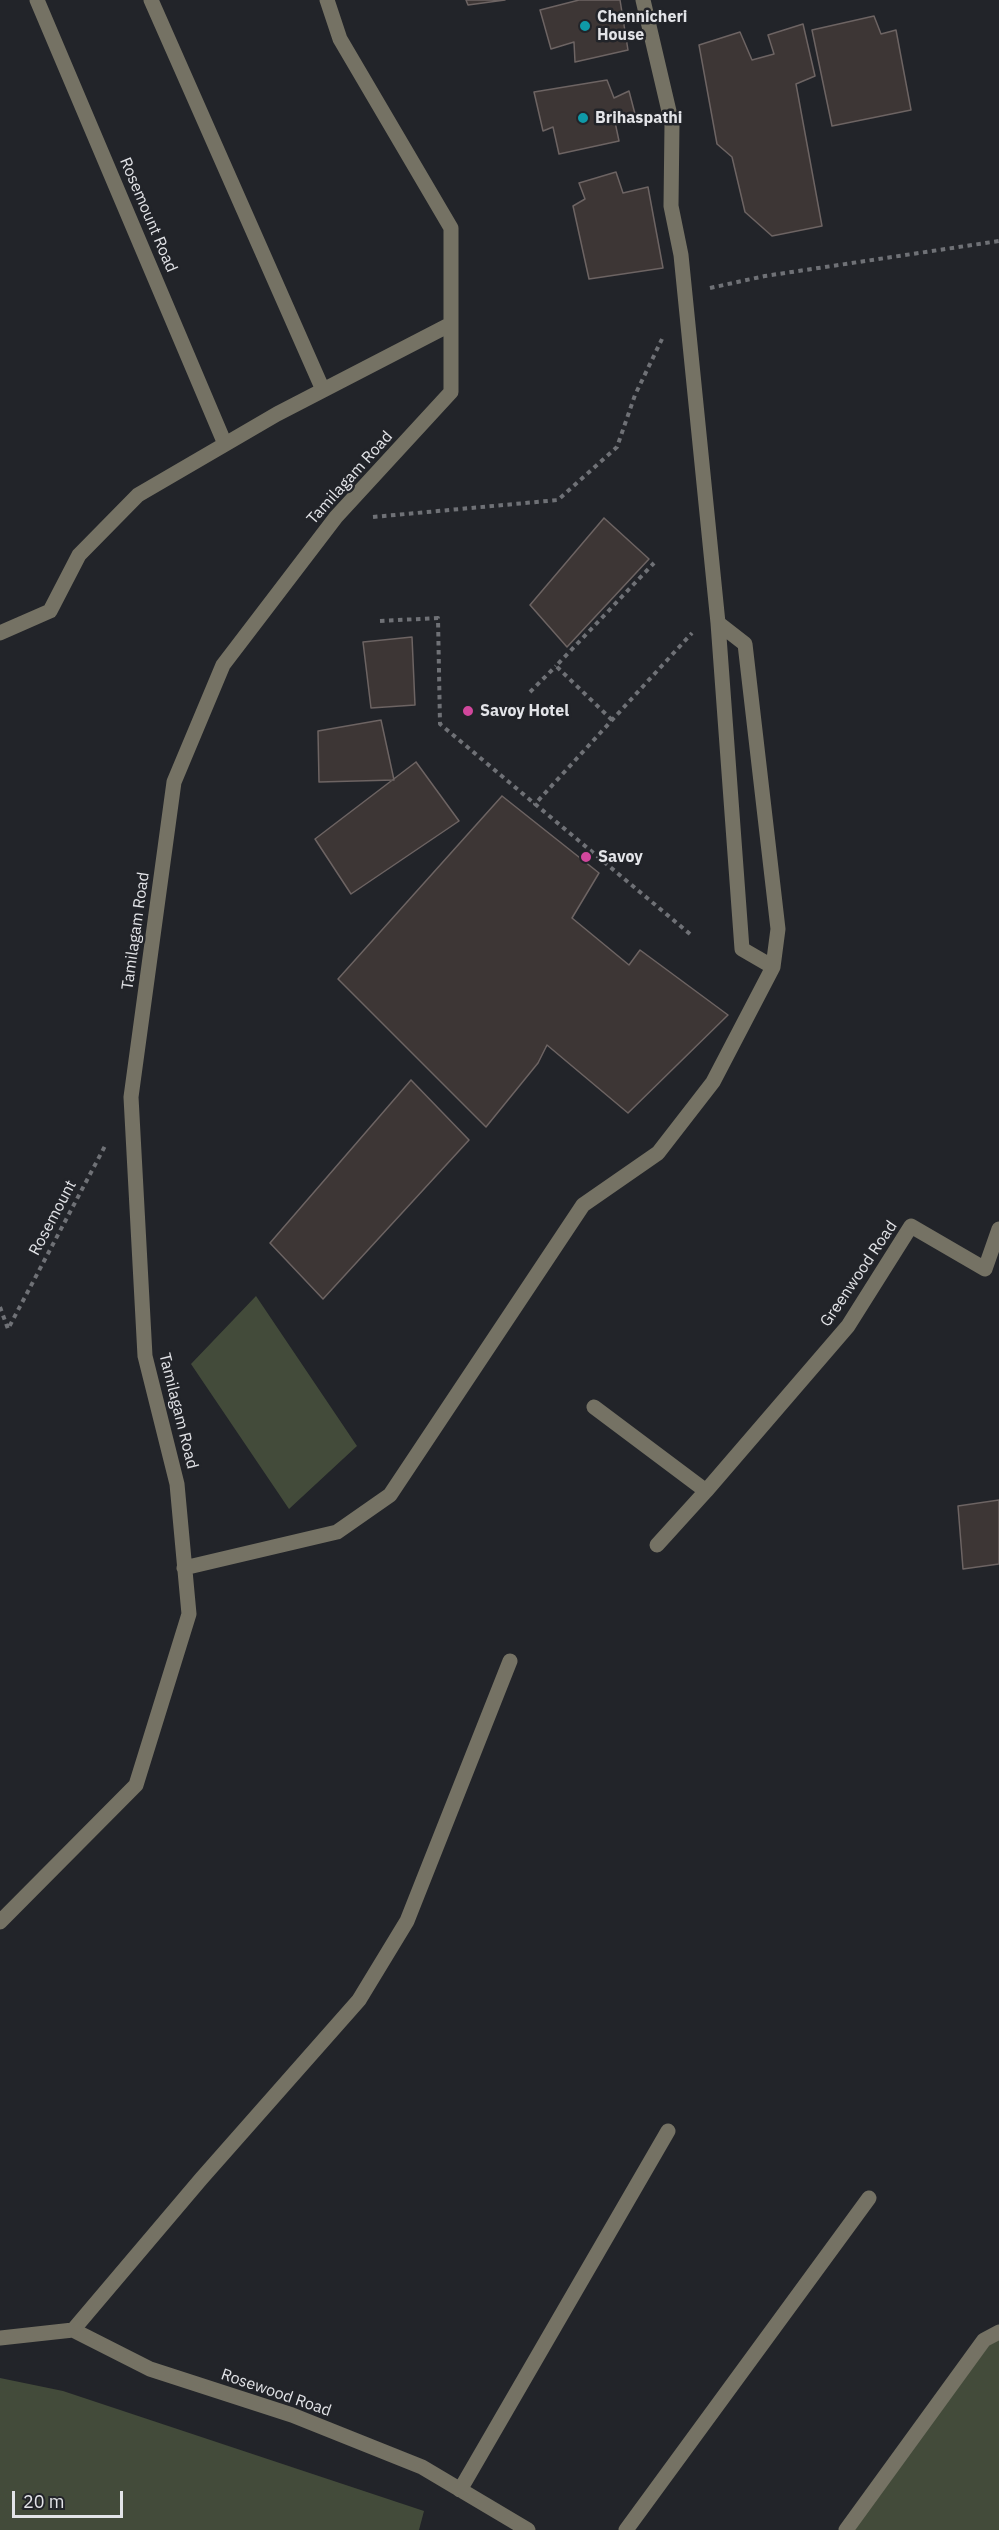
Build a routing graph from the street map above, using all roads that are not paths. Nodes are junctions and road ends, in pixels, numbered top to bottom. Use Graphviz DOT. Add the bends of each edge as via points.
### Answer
graph roads {
  1 [pos="37,0"];
  2 [pos="151,0"];
  3 [pos="327,0"];
  4 [pos="643,0"];
  5 [pos="451,324"];
  6 [pos="323,390"];
  7 [pos="225,444"];
  8 [pos="718,623"];
  9 [pos="0,633"];
  10 [pos="773,967"];
  11 [pos="999,1229"];
  12 [pos="594,1407"];
  13 [pos="706,1491"];
  14 [pos="657,1545"];
  15 [pos="184,1568"];
  16 [pos="510,1661"];
  17 [pos="0,1923"];
  18 [pos="668,2130"];
  19 [pos="869,2198"];
  20 [pos="73,2330"];
  21 [pos="999,2332"];
  22 [pos="0,2338"];
  23 [pos="460,2490"];
  24 [pos="528,2530"];
  25 [pos="626,2530"];
  26 [pos="846,2530"];
  1 -- 7 [label="street, Rosemount Road"];
  2 -- 6 [label="street"];
  3 -- 5 [label="street, Tamilagam Road" via="340,39 451,228"];
  4 -- 8 [label="street" via="672,124 671,206 681,255"];
  5 -- 6 [label="street"];
  5 -- 15 [label="street, Tamilagam Road" via="451,393 330,526 224,665 174,782 131,1097 145,1356 177,1484"];
  6 -- 7 [label="street"];
  7 -- 9 [label="street" via="138,495 79,555 50,611"];
  8 -- 10 [label="street" via="745,644 778,929"];
  8 -- 10 [label="street" via="742,949"];
  10 -- 15 [label="street" via="712,1082 658,1153 583,1205 390,1495 337,1532"];
  11 -- 13 [label="street, Greenwood Road" via="985,1269 911,1226 848,1326"];
  12 -- 13 [label="street"];
  13 -- 14 [label="street, Greenwood Road"];
  15 -- 17 [label="street, Tamilagam Road" via="189,1614 136,1785"];
  16 -- 20 [label="street" via="407,1921 359,2000"];
  18 -- 23 [label="street"];
  19 -- 25 [label="street"];
  20 -- 22 [label="street"];
  20 -- 23 [label="street, Rosewood Road" via="150,2369 292,2415 422,2467"];
  21 -- 26 [label="street" via="984,2340"];
  23 -- 24 [label="street, Rosewood Road"];
}
